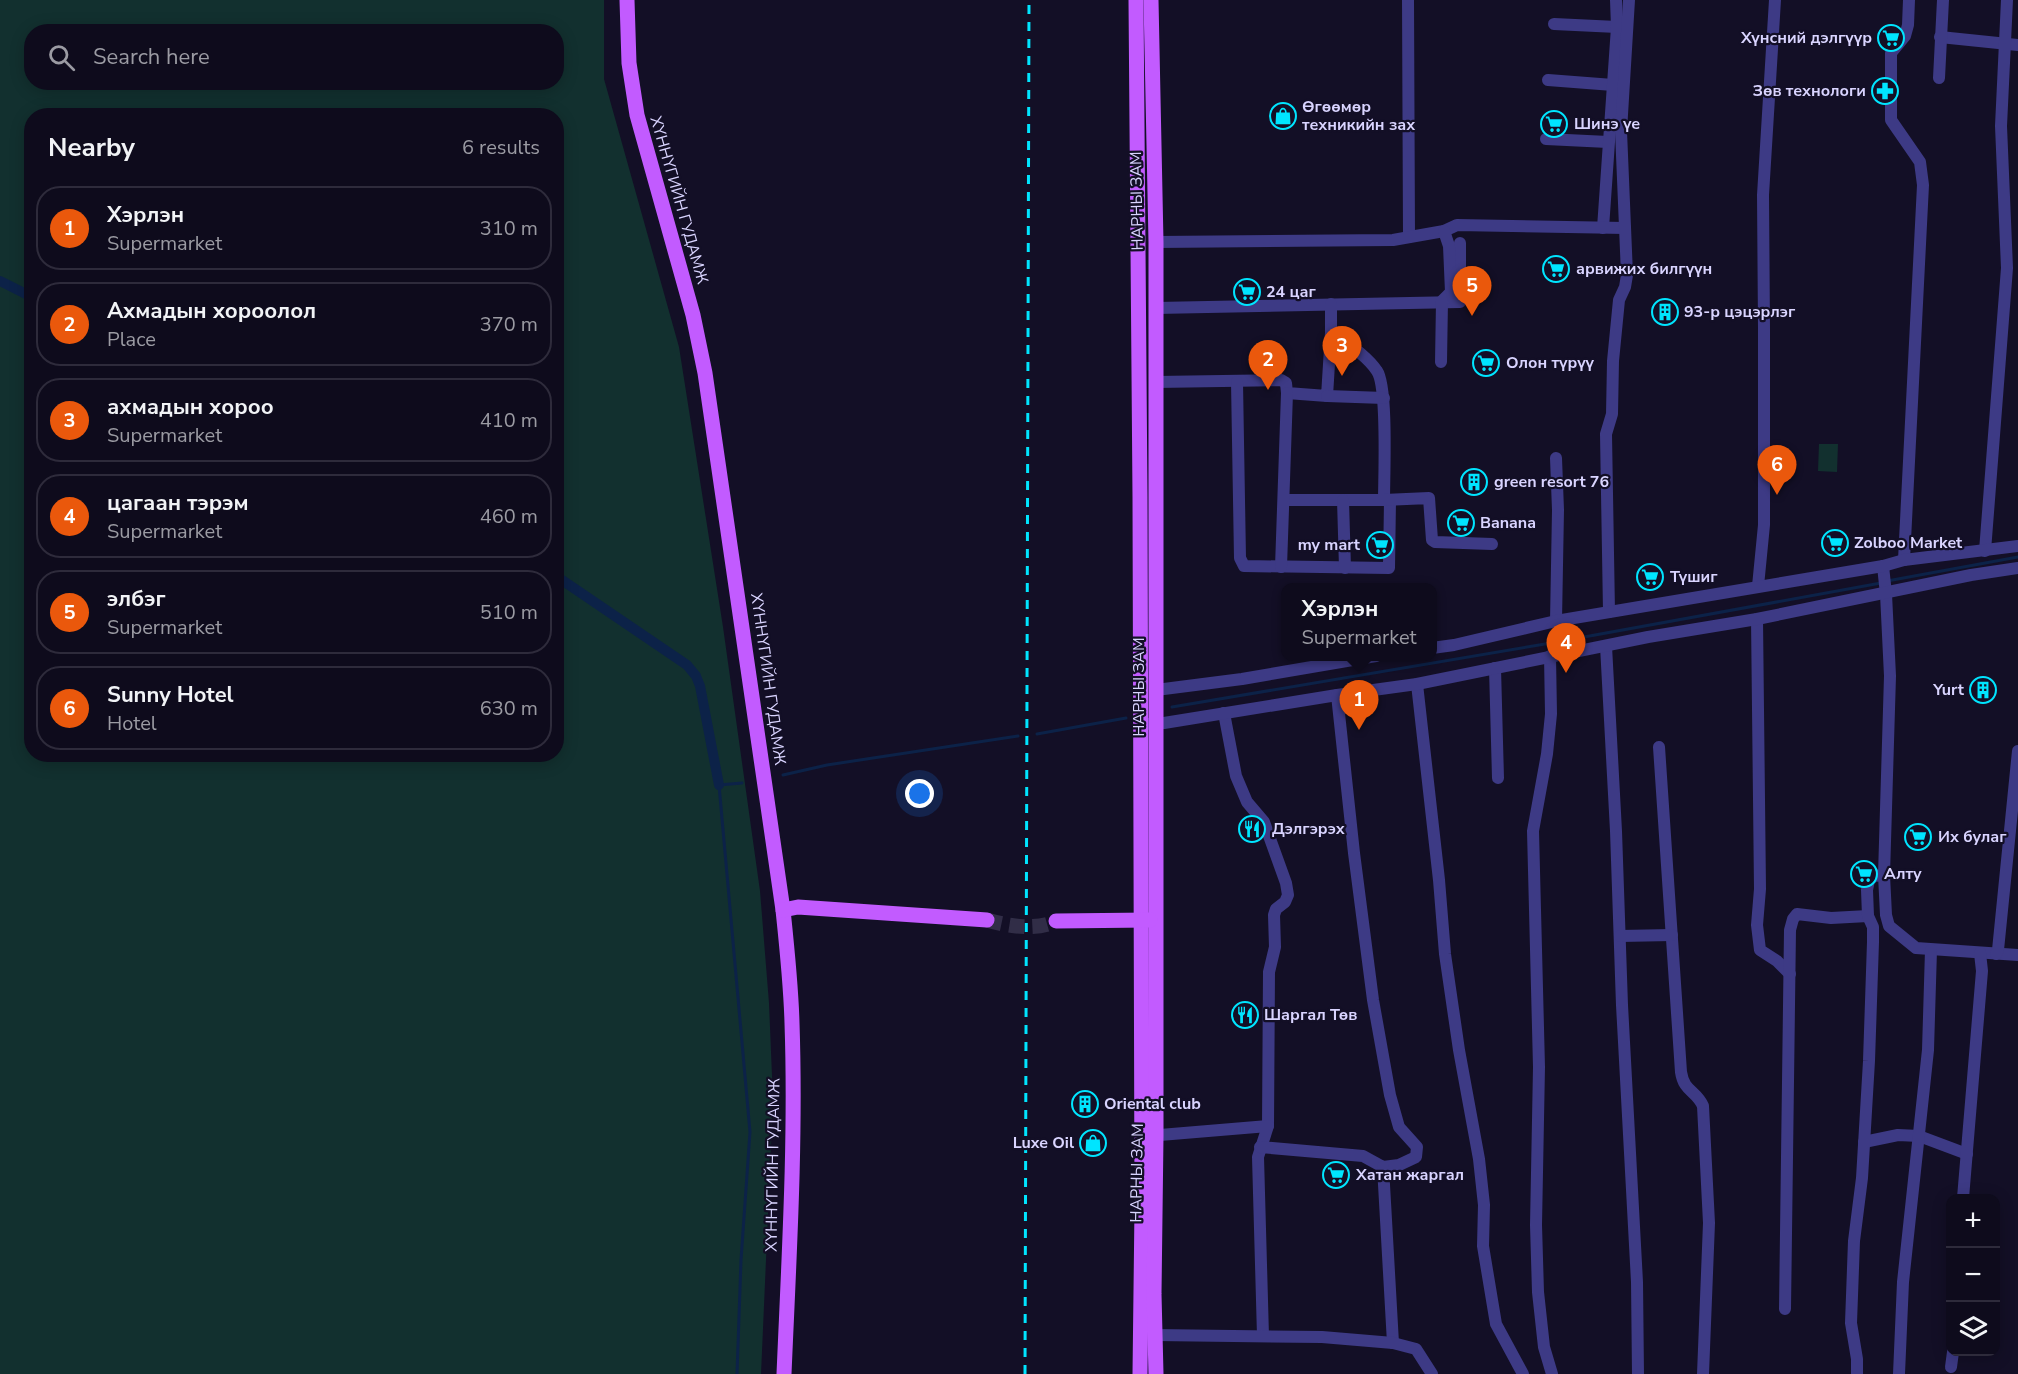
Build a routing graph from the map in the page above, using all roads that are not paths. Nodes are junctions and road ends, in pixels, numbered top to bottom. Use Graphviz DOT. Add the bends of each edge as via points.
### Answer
graph roads {
  1 [pos="627,0"];
  2 [pos="1136,0"];
  3 [pos="1151,0"];
  4 [pos="1408,0"];
  5 [pos="1616,0"];
  6 [pos="1629,0"];
  7 [pos="1775,0"];
  8 [pos="1909,0"];
  9 [pos="1943,0"];
  10 [pos="2007,0"];
  11 [pos="1554,24"];
  12 [pos="1617,27"];
  13 [pos="1940,37"];
  14 [pos="2004,43"];
  15 [pos="2018,45"];
  16 [pos="1939,78"];
  17 [pos="1548,80"];
  18 [pos="1613,86"];
  19 [pos="1546,139"];
  20 [pos="1608,142"];
  21 [pos="1603,228"];
  22 [pos="1624,228"];
  23 [pos="1444,231"];
  24 [pos="1409,237"];
  25 [pos="1156,242"];
  26 [pos="1460,243"];
  27 [pos="1442,301"];
  28 [pos="1331,304"];
  29 [pos="1156,308"];
  30 [pos="1331,332"];
  31 [pos="1441,362"];
  32 [pos="1156,382"];
  33 [pos="1238,382"];
  34 [pos="1287,393"];
  35 [pos="1327,396"];
  36 [pos="1384,398"];
  37 [pos="1556,458"];
  38 [pos="1284,500"];
  39 [pos="1343,500"];
  40 [pos="1387,500"];
  41 [pos="1492,544"];
  42 [pos="2018,546"];
  43 [pos="1985,551"];
  44 [pos="1904,560"];
  45 [pos="1281,567"];
  46 [pos="1345,568"];
  47 [pos="2018,568"];
  48 [pos="1883,570"];
  49 [pos="1758,586"];
  50 [pos="1886,592"];
  51 [pos="1609,612"];
  52 [pos="1757,619"];
  53 [pos="1556,621"];
  54 [pos="1606,646"];
  55 [pos="1437,647"];
  56 [pos="1550,656"];
  57 [pos="1352,661"];
  58 [pos="1495,668"];
  59 [pos="1417,684"];
  60 [pos="1156,690"];
  61 [pos="1337,695"];
  62 [pos="1224,713"];
  63 [pos="1156,723"];
  64 [pos="1141,725"];
  65 [pos="1659,747"];
  66 [pos="2018,751"];
  67 [pos="1498,778"];
  68 [pos="1884,875"];
  69 [pos="783,910"];
  70 [pos="987,920"];
  71 [pos="1148,920"];
  72 [pos="1056,921"];
  73 [pos="1870,922"];
  74 [pos="1888,926"];
  75 [pos="1672,935"];
  76 [pos="1620,936"];
  77 [pos="1931,950"];
  78 [pos="1980,953"];
  79 [pos="1996,954"];
  80 [pos="2018,955"];
  81 [pos="1790,974"];
  82 [pos="1268,1126"];
  83 [pos="1148,1136"];
  84 [pos="1919,1136"];
  85 [pos="1864,1142"];
  86 [pos="1260,1147"];
  87 [pos="1967,1154"];
  88 [pos="1383,1167"];
  89 [pos="1963,1194"];
  90 [pos="1785,1309"];
  91 [pos="1155,1335"];
  92 [pos="1263,1336"];
  93 [pos="1393,1343"];
  94 [pos="1953,1356"];
  95 [pos="1952,1367"];
  96 [pos="784,1374"];
  97 [pos="1140,1374"];
  98 [pos="1155,1374"];
  99 [pos="1432,1374"];
  100 [pos="1523,1374"];
  101 [pos="1552,1374"];
  102 [pos="1638,1374"];
  103 [pos="1703,1374"];
  104 [pos="1857,1374"];
  105 [pos="1899,1374"];
  1 -- 69 [label="main road, ХҮННҮГИЙН ГУДАМЖ" via="629,63 637,115 705,372"];
  2 -- 64 [label="main road, НАРНЫ ЗАМ"];
  3 -- 25 [label="main road, НАРНЫ ЗАМ"];
  4 -- 24 [label="street"];
  5 -- 12 [label="street"];
  6 -- 22 [label="street" via="1621,131"];
  7 -- 49 [label="street" via="1763,195 1764,513"];
  8 -- 44 [label="street" via="1905,36 1891,53 1890,94 1891,120 1920,162 1923,185"];
  9 -- 13 [label="street"];
  10 -- 14 [label="street"];
  11 -- 12 [label="street"];
  12 -- 18 [label="street"];
  13 -- 14 [label="street"];
  13 -- 16 [label="street"];
  14 -- 15 [label="street"];
  14 -- 43 [label="street" via="2001,126 2007,268"];
  17 -- 18 [label="street"];
  18 -- 20 [label="street"];
  19 -- 20 [label="street"];
  20 -- 21 [label="street"];
  21 -- 22 [label="street"];
  21 -- 23 [label="street" via="1457,225"];
  22 -- 51 [label="street" via="1627,275 1619,300 1612,414 1606,434"];
  23 -- 24 [label="street"];
  23 -- 27 [label="street" via="1449,246 1451,292"];
  24 -- 25 [label="street"];
  25 -- 29 [label="main road, НАРНЫ ЗАМ"];
  26 -- 27 [label="street" via="1460,302"];
  27 -- 28 [label="street"];
  27 -- 31 [label="street"];
  28 -- 29 [label="street"];
  28 -- 30 [label="street"];
  29 -- 32 [label="main road, НАРНЫ ЗАМ"];
  30 -- 35 [label="street"];
  30 -- 36 [label="street" via="1377,370"];
  32 -- 33 [label="street"];
  32 -- 60 [label="main road, НАРНЫ ЗАМ"];
  33 -- 34 [label="street" via="1281,380 1286,383"];
  33 -- 45 [label="street" via="1240,558 1244,566"];
  34 -- 35 [label="street"];
  34 -- 38 [label="street"];
  35 -- 36 [label="street"];
  36 -- 40 [label="street"];
  37 -- 53 [label="street"];
  38 -- 39 [label="street"];
  38 -- 45 [label="street"];
  39 -- 40 [label="street"];
  39 -- 46 [label="street"];
  40 -- 41 [label="street" via="1429,498 1434,542"];
  40 -- 46 [label="street" via="1389,568"];
  42 -- 43 [label="street"];
  43 -- 44 [label="street"];
  44 -- 48 [label="street"];
  45 -- 46 [label="street"];
  47 -- 50 [label="street"];
  48 -- 49 [label="street"];
  48 -- 50 [label="street"];
  49 -- 51 [label="street"];
  50 -- 52 [label="street"];
  50 -- 68 [label="street" via="1890,676"];
  51 -- 53 [label="street"];
  52 -- 54 [label="street"];
  52 -- 81 [label="street" via="1758,944 1760,950"];
  53 -- 55 [label="street"];
  54 -- 56 [label="street"];
  54 -- 76 [label="street"];
  56 -- 58 [label="street"];
  56 -- 101 [label="street" via="1551,714 1533,831 1539,1067 1536,1226 1544,1347"];
  57 -- 60 [label="street"];
  58 -- 59 [label="street"];
  58 -- 67 [label="street"];
  59 -- 61 [label="street"];
  59 -- 100 [label="street" via="1445,954 1479,1160 1483,1245 1496,1324"];
  60 -- 63 [label="main road, НАРНЫ ЗАМ"];
  61 -- 62 [label="street"];
  61 -- 88 [label="street" via="1373,1000 1390,1095 1400,1127 1417,1147 1416,1157 1411,1161"];
  62 -- 63 [label="street"];
  62 -- 82 [label="street" via="1236,776 1247,802 1264,822 1288,895 1274,915 1275,947 1269,972"];
  63 -- 64 [label="street"];
  63 -- 71 [label="main road, НАРНЫ ЗАМ"];
  64 -- 71 [label="main road, НАРНЫ ЗАМ"];
  65 -- 75 [label="street"];
  66 -- 79 [label="street"];
  68 -- 73 [label="street" via="1869,880"];
  68 -- 74 [label="street"];
  69 -- 70 [label="main road" via="798,907"];
  69 -- 96 [label="main road, ХҮННҮГИЙН ГУДАМЖ" via="793,1057 792,1204"];
  71 -- 72 [label="main road"];
  71 -- 83 [label="main road, НАРНЫ ЗАМ"];
  73 -- 74 [label="street"];
  73 -- 81 [label="street" via="1797,914 1790,930"];
  73 -- 85 [label="street"];
  74 -- 77 [label="street" via="1916,948"];
  75 -- 76 [label="street"];
  75 -- 103 [label="street" via="1683,1083 1703,1106 1709,1223"];
  76 -- 102 [label="street" via="1637,1271"];
  77 -- 78 [label="street"];
  77 -- 84 [label="street" via="1928,1050"];
  78 -- 79 [label="street"];
  78 -- 87 [label="street" via="1982,971"];
  79 -- 80 [label="street"];
  81 -- 90 [label="street"];
  82 -- 83 [label="street"];
  82 -- 86 [label="street"];
  83 -- 91 [label="main road, НАРНЫ ЗАМ"];
  83 -- 97 [label="main road, НАРНЫ ЗАМ"];
  84 -- 85 [label="street" via="1898,1135"];
  84 -- 87 [label="street"];
  84 -- 105 [label="street" via="1903,1282"];
  85 -- 104 [label="street" via="1851,1323"];
  86 -- 88 [label="street" via="1363,1156"];
  86 -- 92 [label="street"];
  87 -- 89 [label="street"];
  88 -- 93 [label="street"];
  91 -- 92 [label="street"];
  91 -- 98 [label="main road, НАРНЫ ЗАМ"];
  92 -- 93 [label="street"];
  93 -- 99 [label="street" via="1416,1349"];
  94 -- 95 [label="street"];
}
